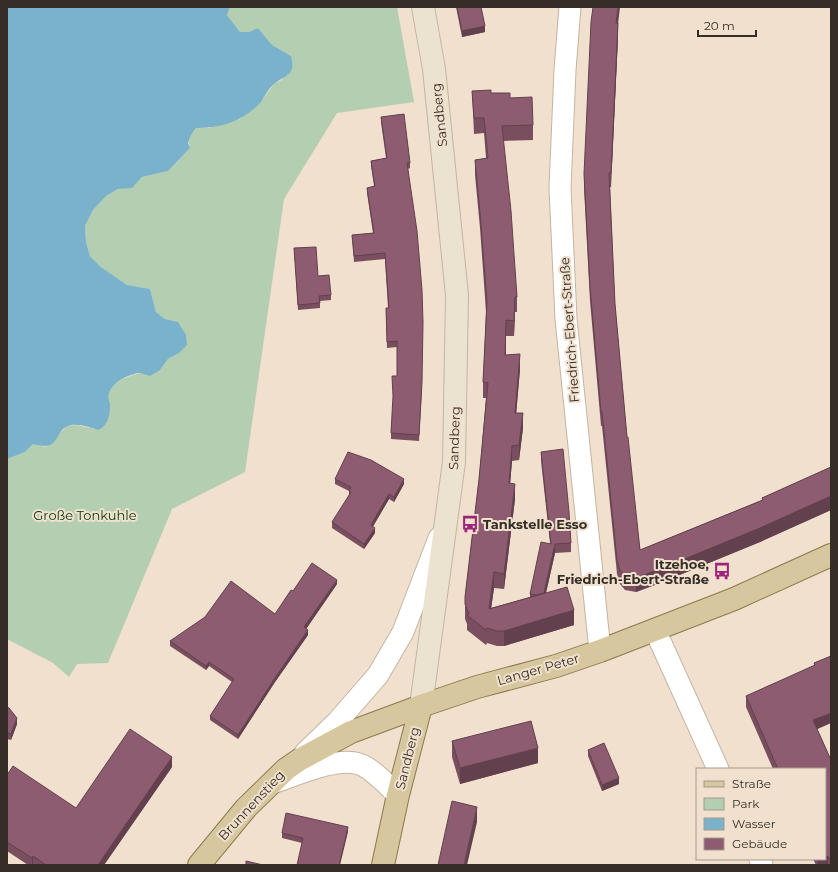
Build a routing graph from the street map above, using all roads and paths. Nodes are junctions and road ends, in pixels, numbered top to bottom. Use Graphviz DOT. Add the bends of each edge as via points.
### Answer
graph roads {
  1 [pos="423,7"];
  2 [pos="570,7"];
  3 [pos="447,517"];
  4 [pos="831,555"];
  5 [pos="655,630"];
  6 [pos="600,651"];
  7 [pos="421,706"];
  8 [pos="299,760"];
  9 [pos="718,768"];
  10 [pos="267,785"];
  11 [pos="398,795"];
  12 [pos="199,865"];
  13 [pos="383,865"];
  1 -- 3 [label="main road, Sandberg" via="434,69 457,295 454,462"];
  2 -- 6 [label="street, Friedrich-Ebert-Straße" via="560,188 566,319"];
  3 -- 7 [label="main road, Sandberg"];
  3 -- 8 [label="street" via="403,632 378,675 338,721"];
  4 -- 5 [label="main road, Langer Peter" via="734,599"];
  5 -- 6 [label="main road, Langer Peter"];
  5 -- 9 [label="street"];
  6 -- 7 [label="main road, Langer Peter"];
  7 -- 8 [label="main road, Brunnenstieg" via="351,732"];
  7 -- 11 [label="main road, Sandberg"];
  8 -- 10 [label="main road, Brunnenstieg"];
  10 -- 11 [label="street" via="324,766 354,763 370,770"];
  10 -- 12 [label="main road, Brunnenstieg"];
  11 -- 13 [label="main road, Sandberg"];
}
